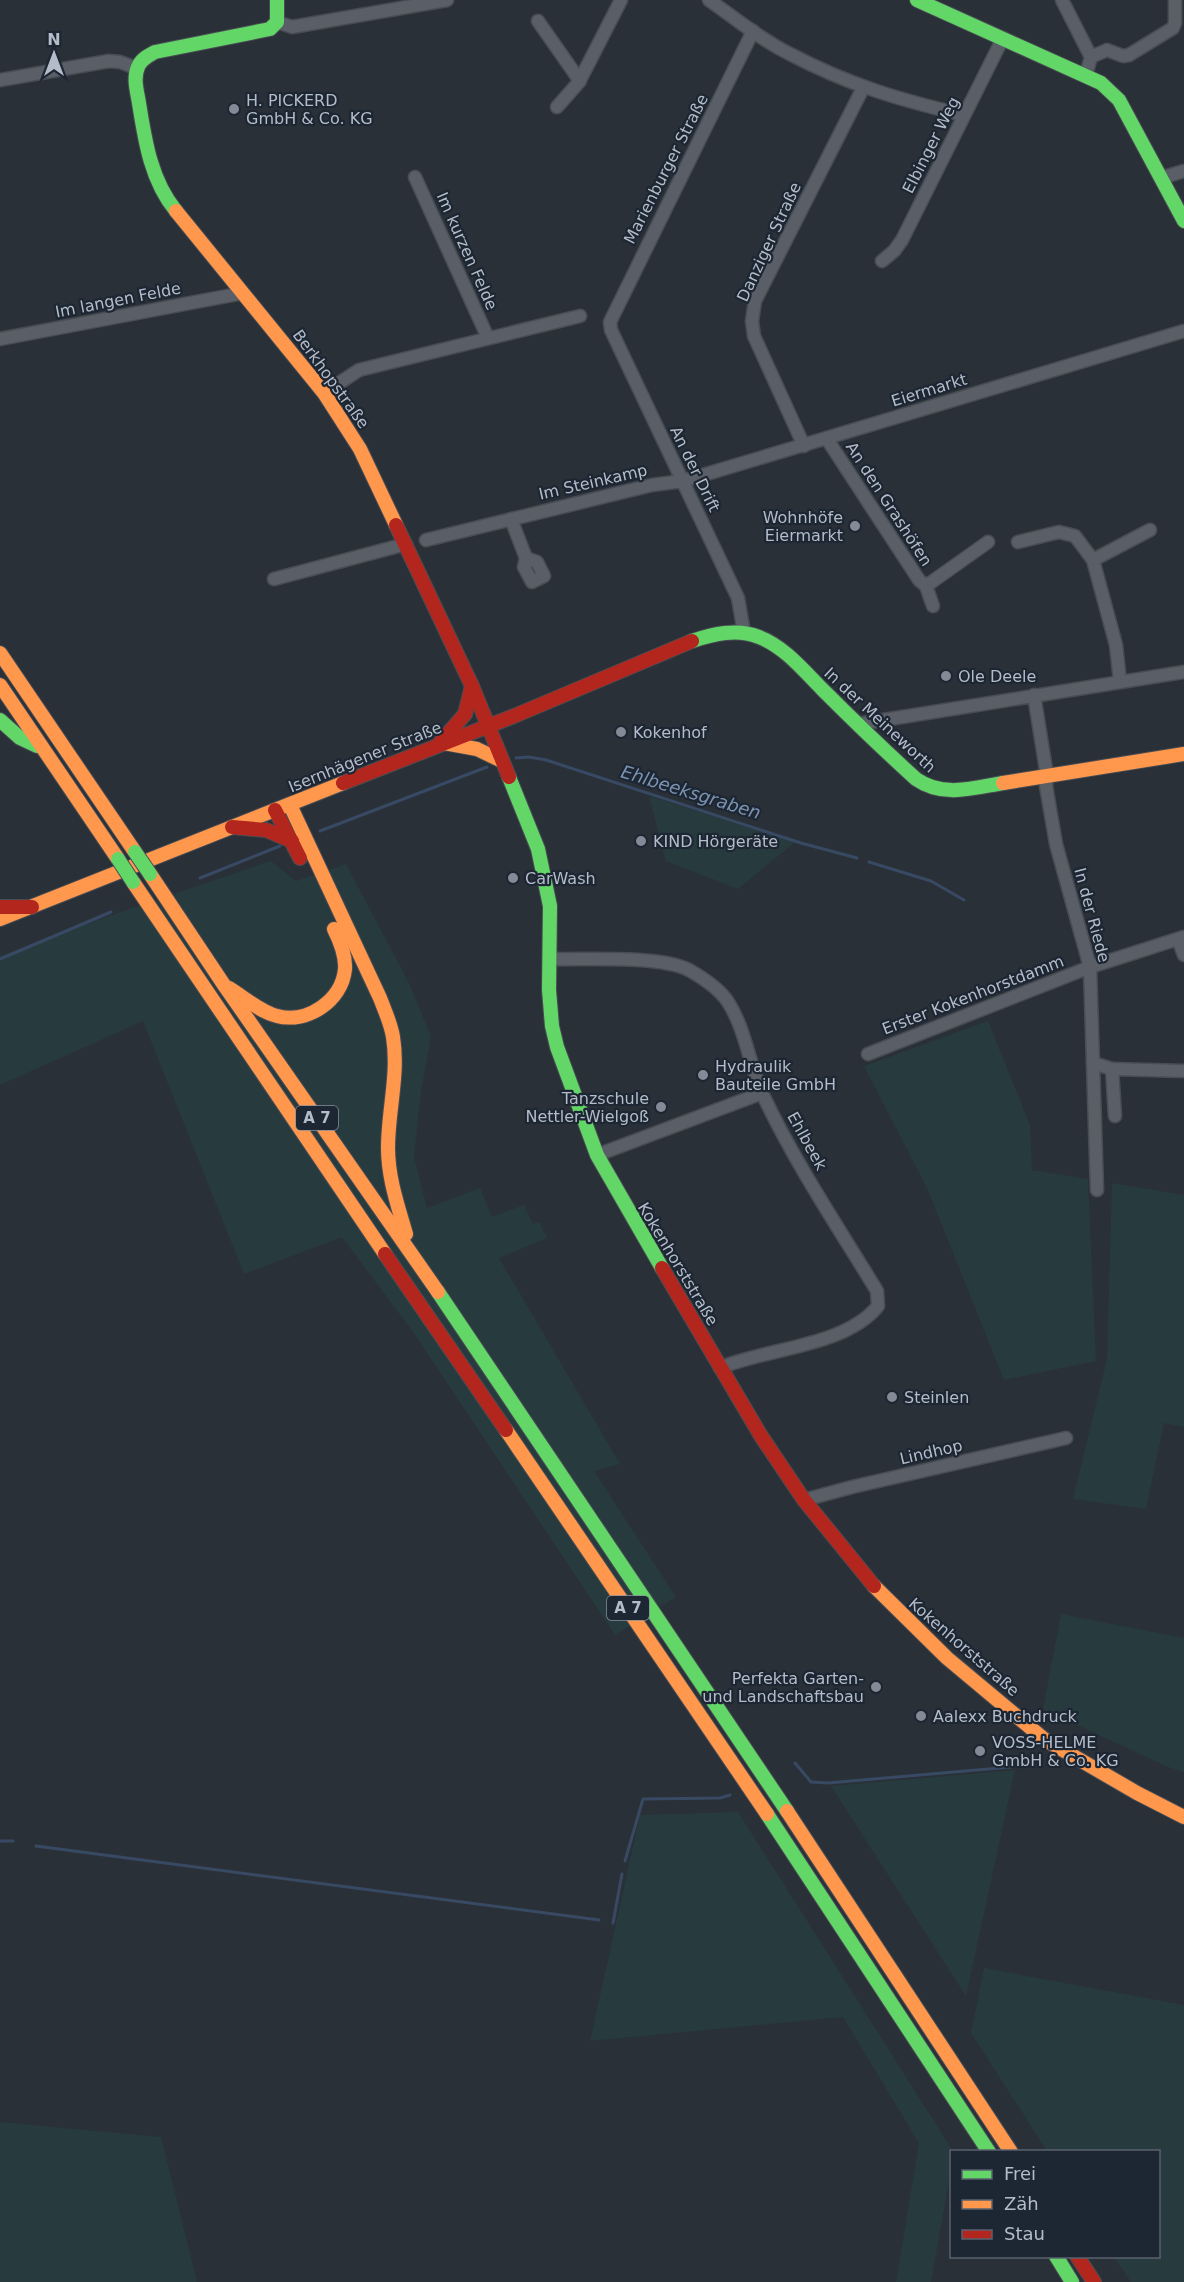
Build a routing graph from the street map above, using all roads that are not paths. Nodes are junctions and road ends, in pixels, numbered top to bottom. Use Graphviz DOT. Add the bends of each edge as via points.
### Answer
graph roads {
  1 [pos="277,0"];
  2 [pos="447,0"];
  3 [pos="621,0"];
  4 [pos="709,0"];
  5 [pos="917,0"];
  6 [pos="1062,0"];
  7 [pos="1175,0"];
  8 [pos="538,21"];
  9 [pos="277,22"];
  10 [pos="753,31"];
  11 [pos="1003,38"];
  12 [pos="1091,57"];
  13 [pos="136,68"];
  14 [pos="1086,75"];
  15 [pos="0,80"];
  16 [pos="580,81"];
  17 [pos="863,88"];
  18 [pos="557,107"];
  19 [pos="964,115"];
  20 [pos="1184,171"];
  21 [pos="415,177"];
  22 [pos="1161,178"];
  23 [pos="1184,221"];
  24 [pos="882,261"];
  25 [pos="243,293"];
  26 [pos="580,316"];
  27 [pos="610,322"];
  28 [pos="1184,331"];
  29 [pos="488,338"];
  30 [pos="0,339"];
  31 [pos="324,393"];
  32 [pos="827,439"];
  33 [pos="804,446"];
  34 [pos="683,481"];
  35 [pos="511,519"];
  36 [pos="1150,530"];
  37 [pos="426,540"];
  38 [pos="988,542"];
  39 [pos="1018,542"];
  40 [pos="406,544"];
  41 [pos="526,558"];
  42 [pos="1093,560"];
  43 [pos="274,579"];
  44 [pos="926,586"];
  45 [pos="933,606"];
  46 [pos="744,633"];
  47 [pos="0,652"];
  48 [pos="1184,672"];
  49 [pos="1120,681"];
  50 [pos="0,685"];
  51 [pos="472,686"];
  52 [pos="1034,695"];
  53 [pos="0,720"];
  54 [pos="858,724"];
  55 [pos="487,726"];
  56 [pos="440,745"];
  57 [pos="43,749"];
  58 [pos="1184,754"];
  59 [pos="502,761"];
  60 [pos="1047,776"];
  61 [pos="291,805"];
  62 [pos="275,810"];
  63 [pos="232,827"];
  64 [pos="292,841"];
  65 [pos="0,907"];
  66 [pos="32,907"];
  67 [pos="0,920"];
  68 [pos="1181,938"];
  69 [pos="1184,955"];
  70 [pos="550,959"];
  71 [pos="1090,967"];
  72 [pos="224,985"];
  73 [pos="868,1054"];
  74 [pos="1093,1063"];
  75 [pos="1112,1069"];
  76 [pos="1184,1071"];
  77 [pos="762,1093"];
  78 [pos="1115,1116"];
  79 [pos="597,1155"];
  80 [pos="1097,1190"];
  81 [pos="411,1252"];
  82 [pos="720,1368"];
  83 [pos="1066,1438"];
  84 [pos="804,1500"];
  85 [pos="1184,1817"];
  86 [pos="988,2150"];
  87 [pos="1010,2150"];
  88 [pos="1057,2258"];
  89 [pos="1078,2258"];
  90 [pos="1072,2282"];
  91 [pos="1094,2282"];
  1 -- 9 [label="main road"];
  2 -- 9 [label="street" via="292,27"];
  3 -- 16 [label="street"];
  4 -- 10 [label="street"];
  5 -- 11 [label="main road"];
  6 -- 12 [label="street"];
  7 -- 12 [label="street" via="1175,23 1170,31 1129,55 1107,50"];
  8 -- 16 [label="street"];
  9 -- 13 [label="main road" via="262,32 155,52 142,58"];
  10 -- 17 [label="street" via="788,54"];
  10 -- 27 [label="street, Marienburger Straße"];
  11 -- 14 [label="main road"];
  11 -- 19 [label="street, Elbinger Weg"];
  12 -- 14 [label="street"];
  13 -- 15 [label="street" via="109,61"];
  13 -- 25 [label="main road, Berkhopstraße" via="146,148 162,188 170,204"];
  14 -- 22 [label="main road" via="1119,100"];
  16 -- 18 [label="street"];
  17 -- 19 [label="street"];
  17 -- 33 [label="street, Danziger Straße" via="755,301 754,336"];
  19 -- 24 [label="street, Elbinger Weg" via="902,240"];
  20 -- 22 [label="street"];
  21 -- 29 [label="street, Im kurzen Felde"];
  22 -- 23 [label="main road"];
  25 -- 30 [label="street, Im langen Felde"];
  25 -- 31 [label="main road, Berkhopstraße"];
  26 -- 29 [label="street"];
  27 -- 34 [label="street, An der Drift" via="610,330"];
  28 -- 32 [label="street, Eiermarkt"];
  29 -- 31 [label="street" via="359,370"];
  31 -- 40 [label="main road, Berkhopstraße" via="364,456"];
  32 -- 33 [label="street, Eiermarkt"];
  32 -- 44 [label="street, An den Grashöfen"];
  33 -- 34 [label="street, Eiermarkt"];
  34 -- 35 [label="street, Im Steinkamp"];
  34 -- 46 [label="street, An der Drift" via="738,598"];
  35 -- 37 [label="street, Im Steinkamp"];
  35 -- 41 [label="street"];
  36 -- 42 [label="street"];
  38 -- 44 [label="street, An den Grashöfen"];
  39 -- 42 [label="street" via="1059,532 1076,536"];
  40 -- 43 [label="street"];
  40 -- 51 [label="main road, Berkhopstraße"];
  42 -- 49 [label="street" via="1116,645"];
  44 -- 45 [label="street, An den Grashöfen"];
  46 -- 54 [label="main road, In der Meineworth" via="771,643"];
  46 -- 55 [label="main road, Isernhägener Straße" via="719,633 693,640"];
  47 -- 72 [label="main road, A 7, bridge"];
  48 -- 49 [label="street"];
  49 -- 52 [label="street"];
  50 -- 57 [label="main road, A 7"];
  51 -- 55 [label="main road, Berkhopstraße"];
  51 -- 56 [label="main road" via="465,714"];
  52 -- 54 [label="street"];
  52 -- 60 [label="street, In der Riede"];
  53 -- 57 [label="main road" via="20,738"];
  54 -- 60 [label="main road, In der Meineworth" via="916,779 939,791"];
  55 -- 56 [label="main road, Isernhägener Straße"];
  55 -- 59 [label="main road, Kokenhorststraße"];
  56 -- 59 [label="main road" via="477,749"];
  56 -- 61 [label="main road, Isernhägener Straße"];
  57 -- 86 [label="main road, A 7, bridge" via="707,1726"];
  58 -- 60 [label="main road, In der Meineworth"];
  59 -- 70 [label="main road, Kokenhorststraße" via="543,865 550,906"];
  60 -- 71 [label="street, In der Riede" via="1056,844"];
  61 -- 62 [label="main road, Isernhägener Straße"];
  61 -- 81 [label="main road" via="391,1027 394,1059 388,1158"];
  62 -- 63 [label="main road, Isernhägener Straße"];
  62 -- 64 [label="main road"];
  63 -- 64 [label="main road" via="266,830"];
  63 -- 66 [label="main road, Isernhägener Straße"];
  64 -- 72 [label="main road" via="343,950 344,976 340,987 317,1012 291,1018 264,1011"];
  65 -- 66 [label="main road"];
  66 -- 67 [label="main road, Isernhägener Straße"];
  68 -- 69 [label="street"];
  68 -- 71 [label="street, Erster Kokenhorstdamm"];
  70 -- 77 [label="street, Ehlbeek" via="661,962 687,969 707,981 732,1010"];
  70 -- 79 [label="main road, Kokenhorststraße" via="550,1010 557,1047"];
  71 -- 73 [label="street, Erster Kokenhorstdamm"];
  71 -- 74 [label="street, In der Riede"];
  72 -- 81 [label="main road, A 7"];
  74 -- 75 [label="street"];
  74 -- 80 [label="street, In der Riede"];
  75 -- 76 [label="street"];
  75 -- 78 [label="street"];
  77 -- 79 [label="street"];
  77 -- 82 [label="street, Ehlbeek" via="877,1291 878,1306 860,1322 819,1342 753,1356"];
  79 -- 82 [label="main road, Kokenhorststraße"];
  81 -- 87 [label="main road, A 7" via="854,1910"];
  82 -- 84 [label="main road, Kokenhorststraße"];
  83 -- 84 [label="street, Lindhop"];
  84 -- 85 [label="main road, Kokenhorststraße" via="876,1589 947,1658 1027,1723 1058,1739 1064,1749"];
  88 -- 90 [label="main road"];
  89 -- 91 [label="main road"];
}
